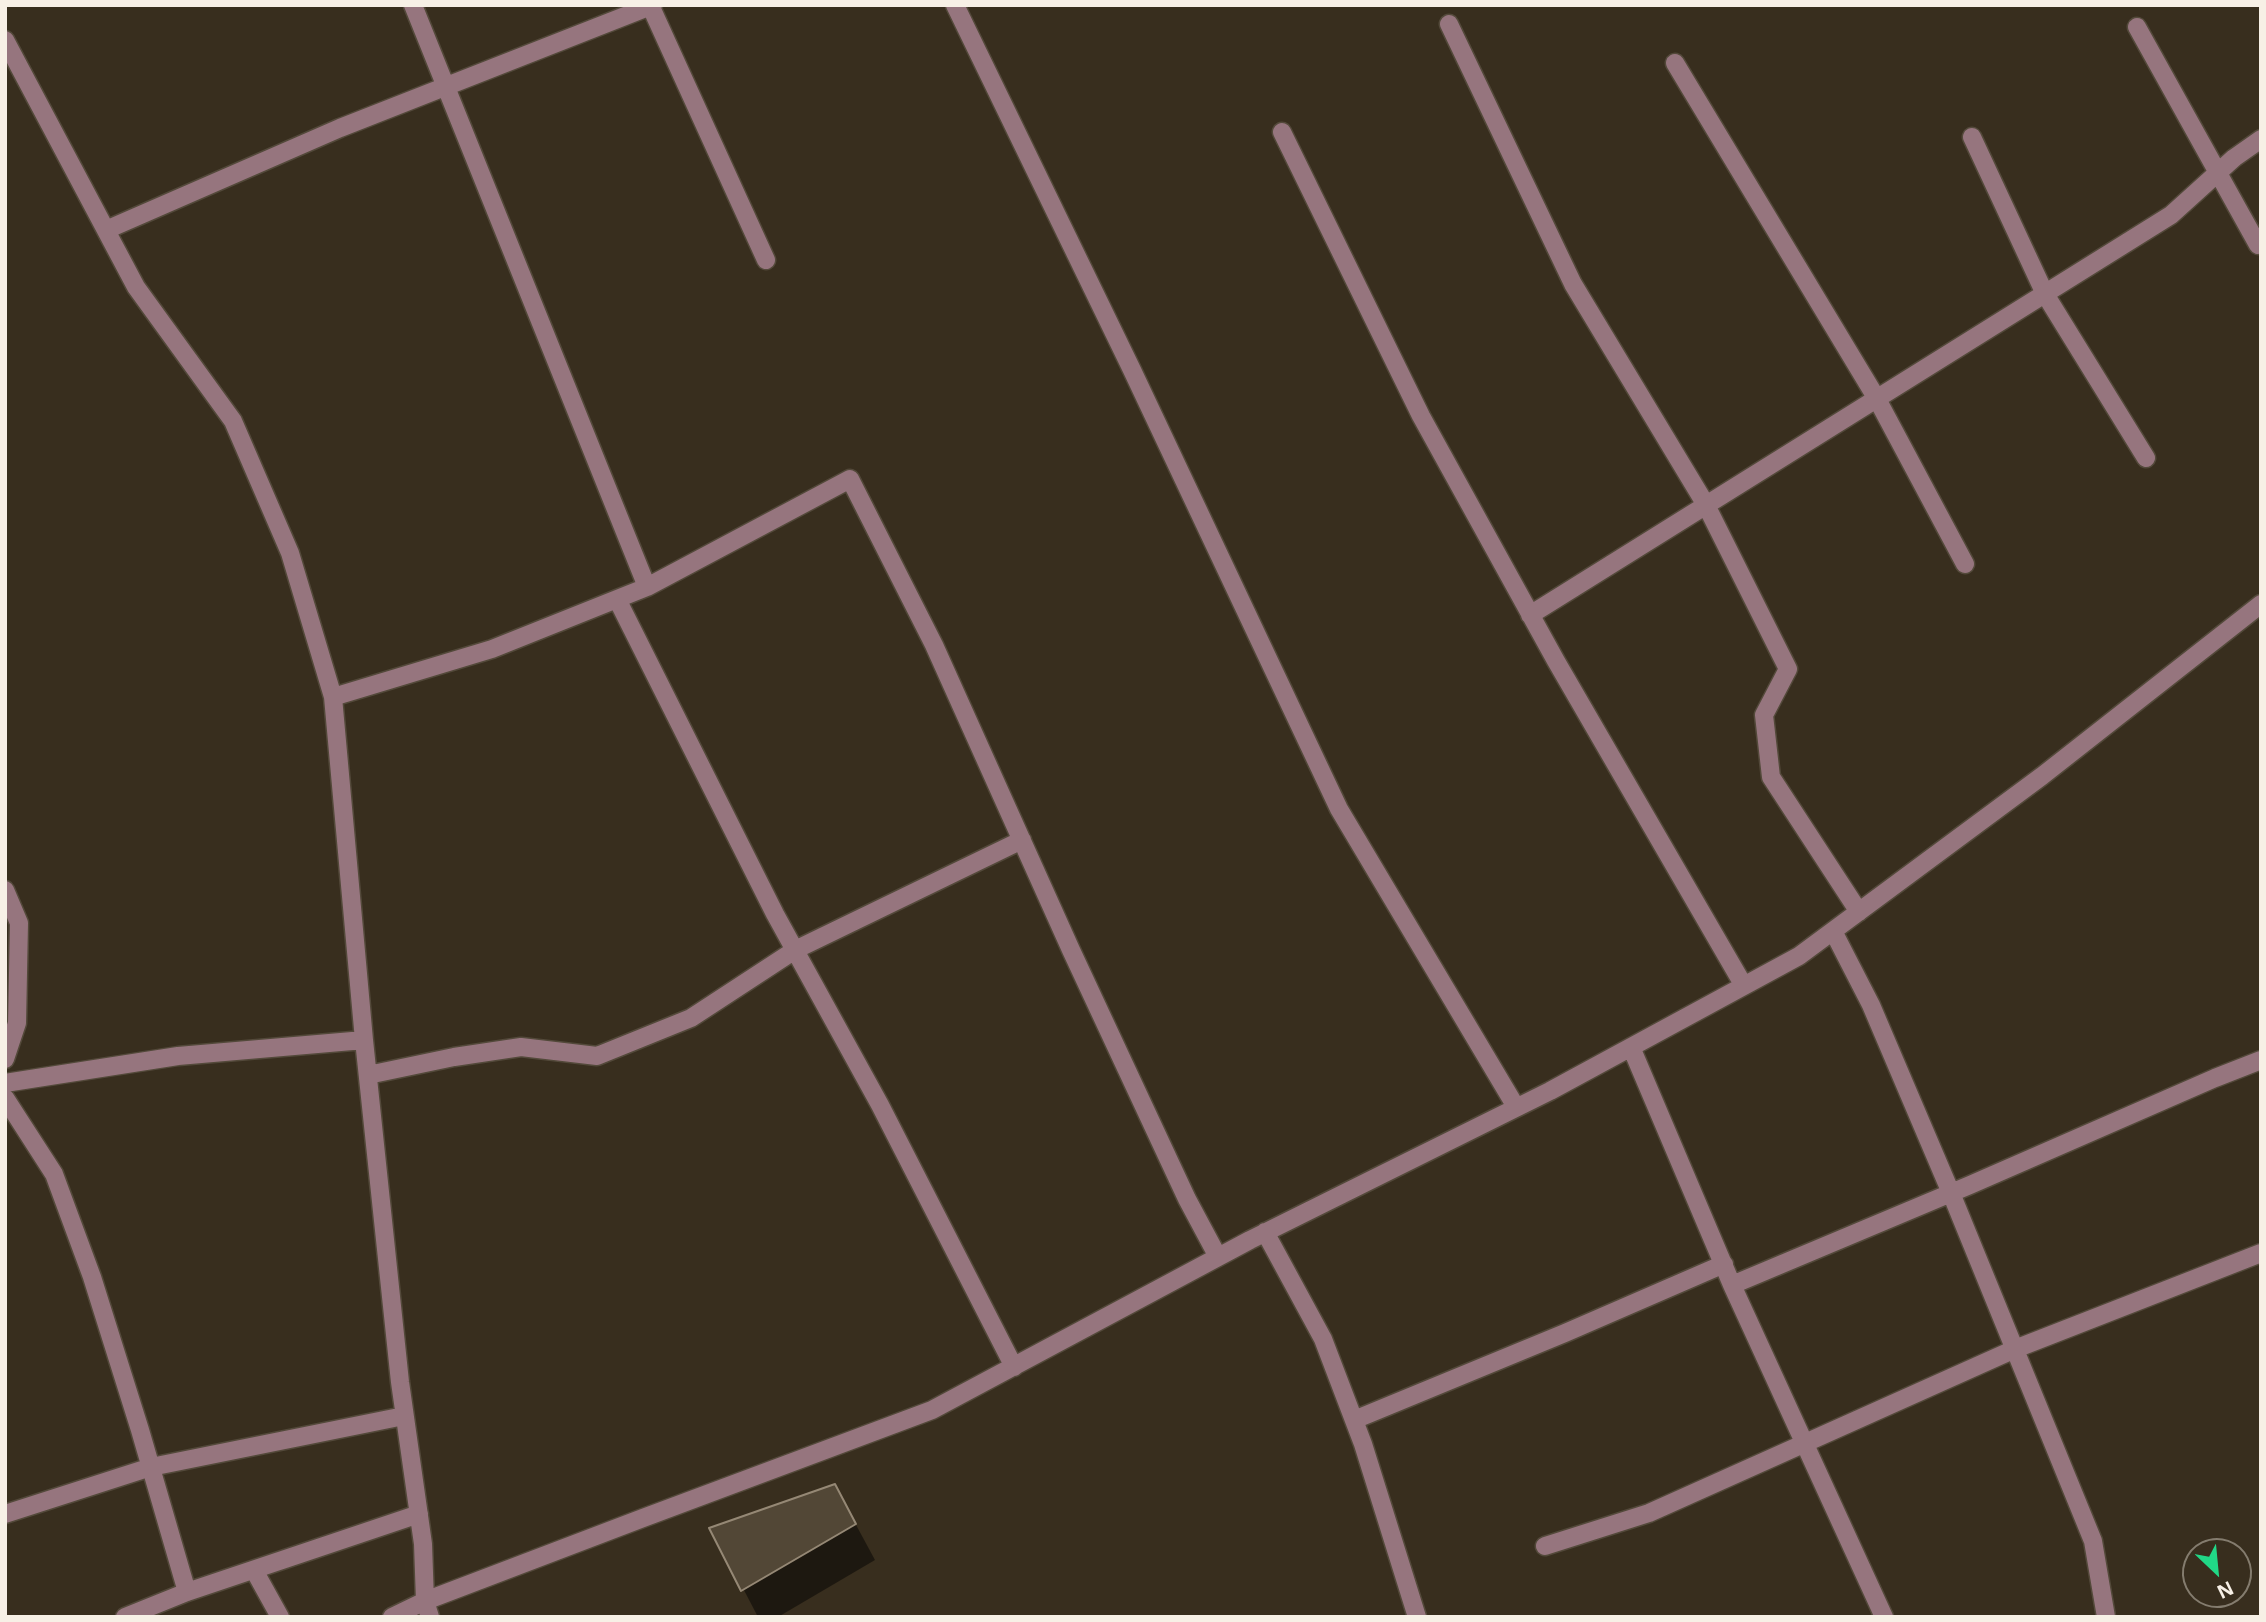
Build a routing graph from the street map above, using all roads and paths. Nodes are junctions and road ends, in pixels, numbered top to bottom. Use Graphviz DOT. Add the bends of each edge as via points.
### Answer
graph roads {
  1 [pos="413,5"];
  2 [pos="955,5"];
  3 [pos="651,6"];
  4 [pos="1449,24"];
  5 [pos="2137,26"];
  6 [pos="5,40"];
  7 [pos="1675,63"];
  8 [pos="447,87"];
  9 [pos="1282,132"];
  10 [pos="1972,137"];
  11 [pos="2261,139"];
  12 [pos="2217,174"];
  13 [pos="106,230"];
  14 [pos="2258,245"];
  15 [pos="766,260"];
  16 [pos="2045,294"];
  17 [pos="1877,399"];
  18 [pos="2146,458"];
  19 [pos="1706,505"];
  20 [pos="1965,564"];
  21 [pos="647,587"];
  22 [pos="617,599"];
  23 [pos="2261,604"];
  24 [pos="1530,615"];
  25 [pos="333,696"];
  26 [pos="1021,840"];
  27 [pos="5,890"];
  28 [pos="1859,912"];
  29 [pos="1833,931"];
  30 [pos="794,950"];
  31 [pos="1744,986"];
  32 [pos="364,1040"];
  33 [pos="1632,1047"];
  34 [pos="5,1059"];
  35 [pos="2261,1060"];
  36 [pos="368,1075"];
  37 [pos="5,1083"];
  38 [pos="5,1098"];
  39 [pos="1516,1107"];
  40 [pos="1951,1193"];
  41 [pos="1265,1232"];
  42 [pos="2261,1254"];
  43 [pos="1218,1257"];
  44 [pos="1724,1264"];
  45 [pos="1732,1285"];
  46 [pos="2015,1349"];
  47 [pos="1014,1367"];
  48 [pos="404,1416"];
  49 [pos="1354,1420"];
  50 [pos="1805,1443"];
  51 [pos="150,1466"];
  52 [pos="5,1514"];
  53 [pos="419,1514"];
  54 [pos="1545,1546"];
  55 [pos="254,1570"];
  56 [pos="187,1592"];
  57 [pos="428,1609"];
  58 [pos="134,1615"];
  59 [pos="280,1617"];
  60 [pos="392,1617"];
  61 [pos="1418,1617"];
  62 [pos="1884,1617"];
  63 [pos="2106,1617"];
  1 -- 8 [label="street"];
  2 -- 39 [label="street" via="1339,809"];
  3 -- 8 [label="street"];
  3 -- 15 [label="street"];
  4 -- 19 [label="street" via="1573,284"];
  5 -- 12 [label="street"];
  6 -- 13 [label="street"];
  7 -- 17 [label="street"];
  8 -- 13 [label="street" via="340,128"];
  8 -- 21 [label="street"];
  9 -- 24 [label="street" via="1421,416"];
  10 -- 16 [label="street"];
  11 -- 12 [label="street"];
  12 -- 14 [label="street"];
  12 -- 16 [label="street" via="2172,215"];
  13 -- 25 [label="street" via="136,287 233,421 289,553"];
  16 -- 17 [label="street"];
  16 -- 18 [label="street"];
  17 -- 19 [label="street"];
  17 -- 20 [label="street"];
  19 -- 24 [label="street"];
  19 -- 28 [label="street" via="1788,669 1764,715 1771,777"];
  21 -- 22 [label="street"];
  21 -- 26 [label="street" via="850,479 934,645"];
  22 -- 25 [label="street" via="492,649"];
  22 -- 30 [label="street"];
  23 -- 28 [label="street"];
  24 -- 31 [label="street"];
  25 -- 32 [label="street"];
  26 -- 30 [label="street"];
  26 -- 43 [label="street"];
  27 -- 34 [label="street" via="19,923 17,1023"];
  28 -- 29 [label="street"];
  29 -- 31 [label="street"];
  29 -- 40 [label="street" via="1871,1004"];
  30 -- 36 [label="street" via="691,1018 597,1056 521,1047"];
  30 -- 47 [label="street" via="880,1105"];
  31 -- 33 [label="street"];
  32 -- 36 [label="street"];
  32 -- 37 [label="street" via="178,1056"];
  33 -- 39 [label="street"];
  33 -- 44 [label="street"];
  35 -- 40 [label="street"];
  36 -- 48 [label="street"];
  38 -- 51 [label="street" via="54,1174 92,1277"];
  39 -- 41 [label="street"];
  40 -- 45 [label="street"];
  40 -- 46 [label="street"];
  41 -- 43 [label="street"];
  41 -- 49 [label="street" via="1323,1339"];
  42 -- 46 [label="street"];
  43 -- 47 [label="street"];
  44 -- 45 [label="street"];
  44 -- 49 [label="street"];
  45 -- 50 [label="street"];
  46 -- 50 [label="street"];
  46 -- 63 [label="street" via="2093,1541"];
  47 -- 57 [label="street" via="932,1410"];
  48 -- 51 [label="street"];
  48 -- 53 [label="street"];
  49 -- 61 [label="street"];
  50 -- 54 [label="street" via="1649,1513"];
  50 -- 62 [label="street"];
  51 -- 52 [label="street"];
  51 -- 56 [label="street"];
  53 -- 55 [label="street"];
  53 -- 57 [label="street"];
  55 -- 56 [label="street"];
  55 -- 59 [label="street"];
  56 -- 58 [label="street"];
  57 -- 60 [label="street"];
}
